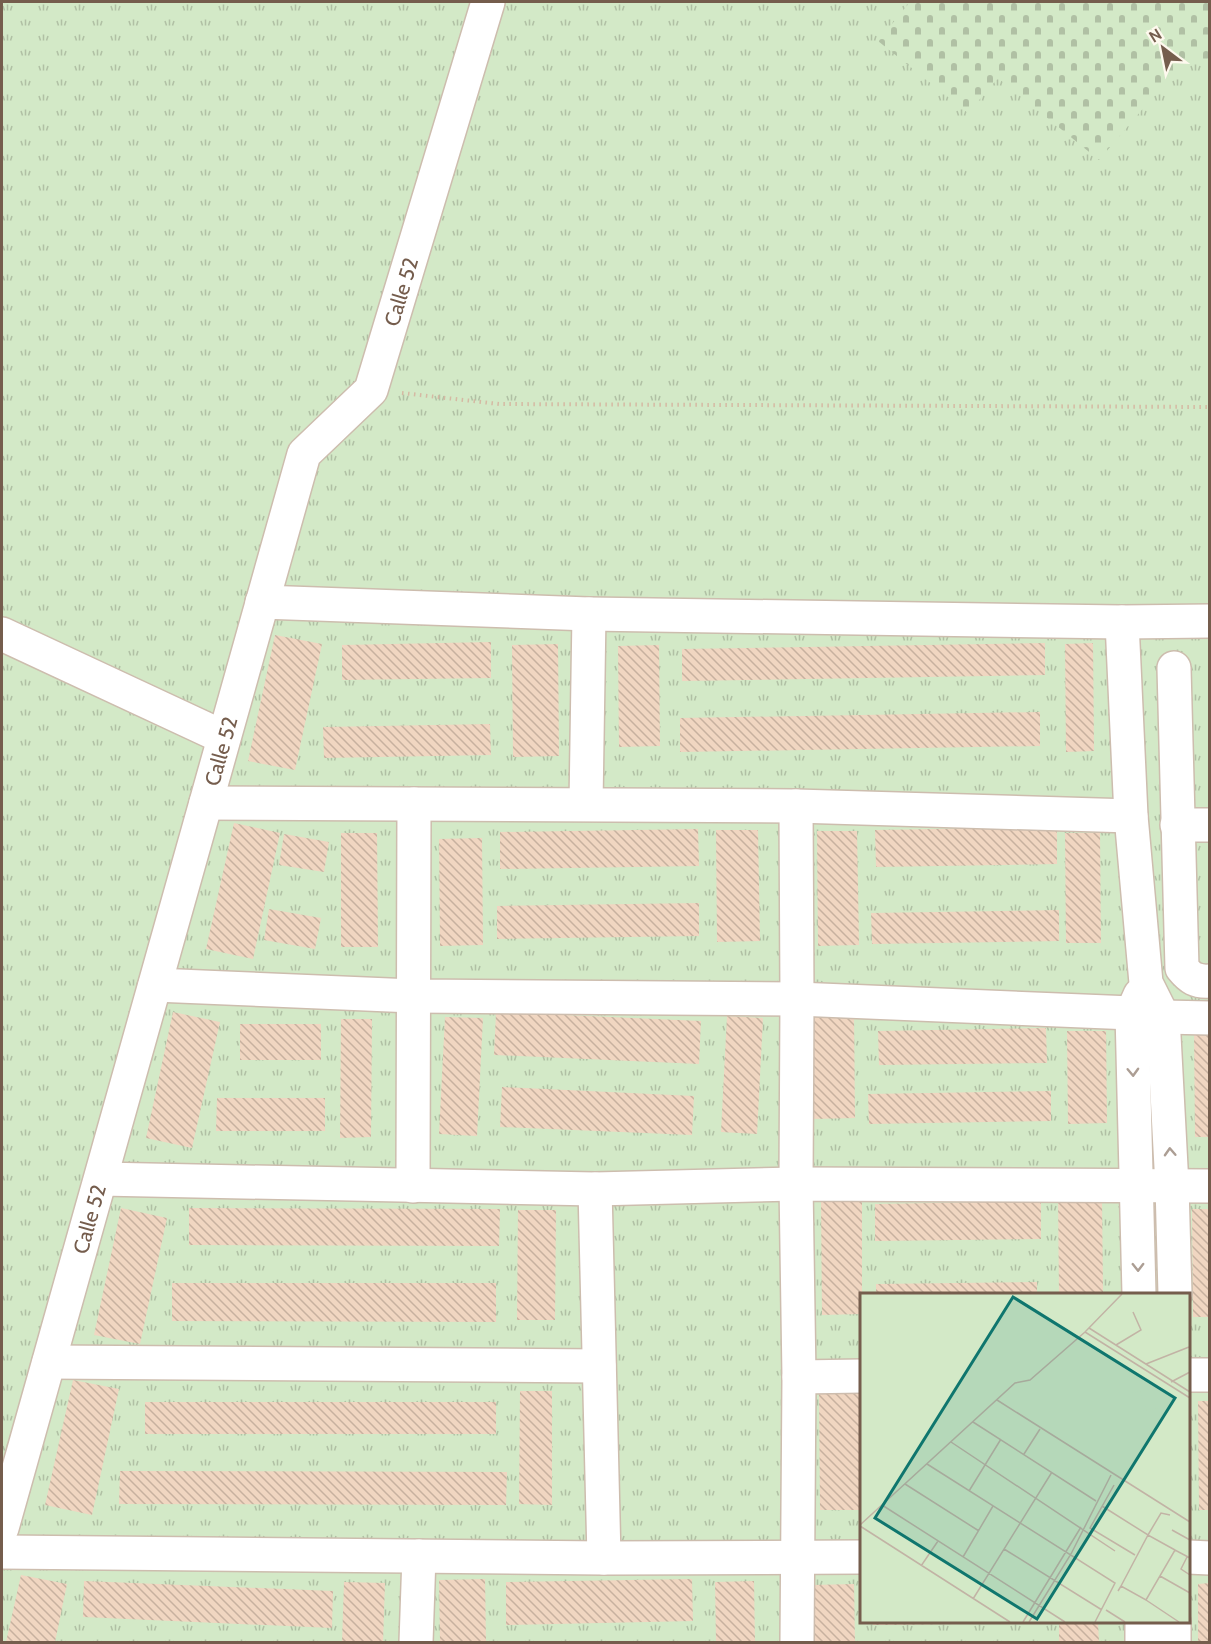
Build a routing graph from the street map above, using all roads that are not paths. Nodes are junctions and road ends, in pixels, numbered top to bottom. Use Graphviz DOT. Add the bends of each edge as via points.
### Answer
graph roads {
  1 [pos="488,2"];
  2 [pos="262,602"];
  3 [pos="590,614"];
  4 [pos="1209,621"];
  5 [pos="1122,622"];
  6 [pos="2,634"];
  7 [pos="1174,668"];
  8 [pos="223,737"];
  9 [pos="206,803"];
  10 [pos="414,804"];
  11 [pos="586,804"];
  12 [pos="796,806"];
  13 [pos="1131,816"];
  14 [pos="1177,825"];
  15 [pos="1209,825"];
  16 [pos="1209,981"];
  17 [pos="155,985"];
  18 [pos="413,996"];
  19 [pos="797,999"];
  20 [pos="1147,1015"];
  21 [pos="1209,1018"];
  22 [pos="101,1179"];
  23 [pos="796,1184"];
  24 [pos="1137,1185"];
  25 [pos="413,1186"];
  26 [pos="1172,1186"];
  27 [pos="1209,1186"];
  28 [pos="595,1189"];
  29 [pos="1139,1293"];
  30 [pos="1175,1293"];
  31 [pos="49,1362"];
  32 [pos="599,1366"];
  33 [pos="1190,1375"];
  34 [pos="1209,1375"];
  35 [pos="860,1376"];
  36 [pos="799,1377"];
  37 [pos="2,1528"];
  38 [pos="2,1552"];
  39 [pos="419,1556"];
  40 [pos="796,1557"];
  41 [pos="860,1557"];
  42 [pos="1190,1557"];
  43 [pos="604,1558"];
  44 [pos="1209,1558"];
  45 [pos="1142,1623"];
  46 [pos="1174,1623"];
  47 [pos="416,1642"];
  48 [pos="797,1642"];
  49 [pos="1142,1642"];
  50 [pos="1174,1642"];
  1 -- 2 [label="street, Calle 52" via="371,390 304,453"];
  2 -- 3 [label="street"];
  2 -- 8 [label="street, Calle 52"];
  3 -- 5 [label="street"];
  3 -- 11 [label="street"];
  4 -- 5 [label="street"];
  5 -- 13 [label="street"];
  6 -- 8 [label="street"];
  7 -- 14 [label="street"];
  8 -- 9 [label="street, Calle 52"];
  9 -- 10 [label="street"];
  9 -- 17 [label="street, Calle 52"];
  10 -- 11 [label="street"];
  10 -- 18 [label="street"];
  11 -- 12 [label="street"];
  12 -- 13 [label="street"];
  12 -- 19 [label="street"];
  13 -- 20 [label="street"];
  14 -- 15 [label="street"];
  14 -- 16 [label="street" via="1182,968 1198,981"];
  17 -- 18 [label="street"];
  17 -- 22 [label="street, Calle 52"];
  18 -- 19 [label="street"];
  18 -- 25 [label="street"];
  19 -- 20 [label="street"];
  19 -- 23 [label="street"];
  20 -- 21 [label="street"];
  20 -- 24 [label="street, one-way"];
  26 -- 20 [label="street, one-way"];
  22 -- 25 [label="street"];
  22 -- 31 [label="street, Calle 52"];
  23 -- 24 [label="street"];
  23 -- 28 [label="street"];
  23 -- 36 [label="street"];
  24 -- 26 [label="street"];
  24 -- 29 [label="street, one-way"];
  25 -- 28 [label="street"];
  26 -- 27 [label="street"];
  26 -- 30 [label="street"];
  28 -- 32 [label="street"];
  31 -- 32 [label="street"];
  31 -- 37 [label="street, Calle 52"];
  32 -- 43 [label="street"];
  33 -- 34 [label="street"];
  35 -- 36 [label="street"];
  36 -- 40 [label="street"];
  38 -- 39 [label="street"];
  39 -- 43 [label="street"];
  39 -- 47 [label="street"];
  40 -- 41 [label="street"];
  40 -- 43 [label="street"];
  40 -- 48 [label="street"];
  42 -- 44 [label="street"];
  45 -- 49 [label="street"];
  46 -- 50 [label="street"];
}
